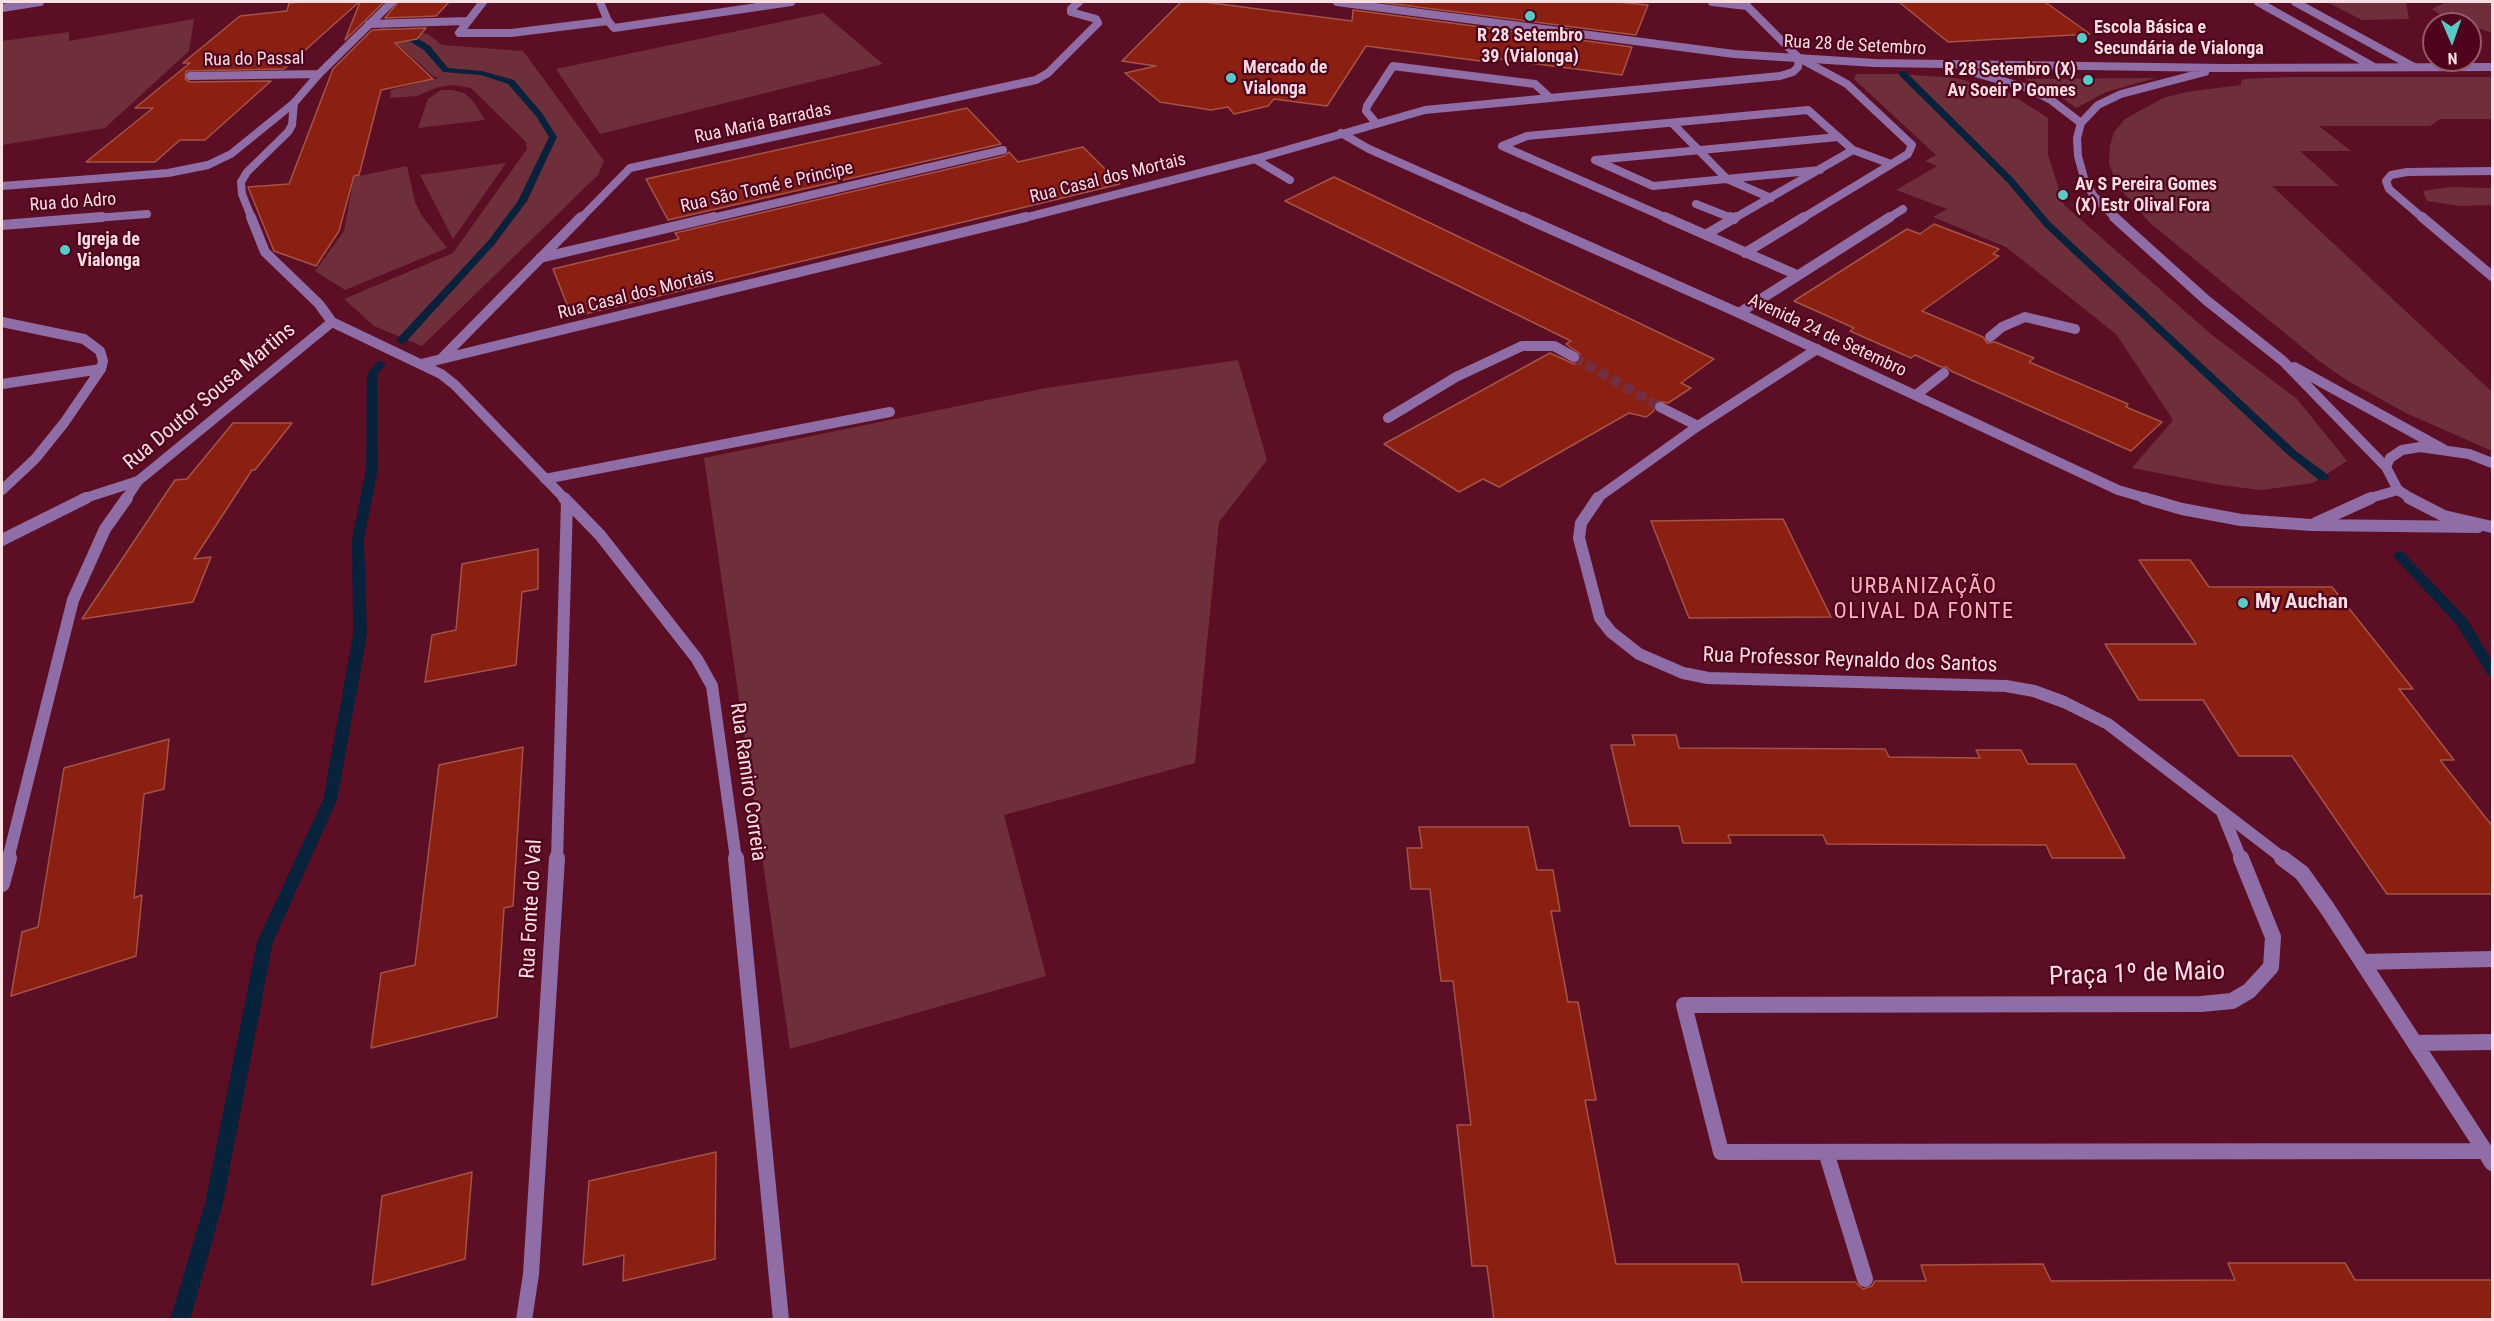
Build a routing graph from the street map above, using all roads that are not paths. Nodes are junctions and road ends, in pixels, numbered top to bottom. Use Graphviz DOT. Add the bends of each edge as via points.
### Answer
graph roads {
  1 [pos="40,2"];
  2 [pos="393,2"];
  3 [pos="483,2"];
  4 [pos="600,2"];
  5 [pos="791,2"];
  6 [pos="1079,2"];
  7 [pos="1337,2"];
  8 [pos="1712,2"];
  9 [pos="2258,2"];
  10 [pos="2295,2"];
  11 [pos="1745,4"];
  12 [pos="2,8"];
  13 [pos="467,21"];
  14 [pos="608,21"];
  15 [pos="369,24"];
  16 [pos="1799,58"];
  17 [pos="1943,65"];
  18 [pos="2375,67"];
  19 [pos="2415,67"];
  20 [pos="2224,68"];
  21 [pos="2493,68"];
  22 [pos="319,74"];
  23 [pos="190,76"];
  24 [pos="1549,97"];
  25 [pos="294,104"];
  26 [pos="1376,123"];
  27 [pos="1672,123"];
  28 [pos="2081,123"];
  29 [pos="1341,133"];
  30 [pos="1838,137"];
  31 [pos="1003,150"];
  32 [pos="1699,150"];
  33 [pos="1853,150"];
  34 [pos="1255,159"];
  35 [pos="1891,164"];
  36 [pos="1820,170"];
  37 [pos="2493,171"];
  38 [pos="1727,179"];
  39 [pos="1290,180"];
  40 [pos="2,186"];
  41 [pos="1771,198"];
  42 [pos="1696,204"];
  43 [pos="1903,208"];
  44 [pos="147,214"];
  45 [pos="1734,219"];
  46 [pos="2,225"];
  47 [pos="1707,234"];
  48 [pos="1745,253"];
  49 [pos="539,258"];
  50 [pos="1797,275"];
  51 [pos="2493,276"];
  52 [pos="1738,313"];
  53 [pos="2,321"];
  54 [pos="332,322"];
  55 [pos="2075,329"];
  56 [pos="1990,337"];
  57 [pos="1817,349"];
  58 [pos="1574,357"];
  59 [pos="441,359"];
  60 [pos="2283,361"];
  61 [pos="421,364"];
  62 [pos="101,369"];
  63 [pos="1944,373"];
  64 [pos="2,384"];
  65 [pos="1916,395"];
  66 [pos="1660,407"];
  67 [pos="890,412"];
  68 [pos="1388,418"];
  69 [pos="1698,426"];
  70 [pos="2443,448"];
  71 [pos="2493,464"];
  72 [pos="2386,467"];
  73 [pos="545,479"];
  74 [pos="138,481"];
  75 [pos="2,490"];
  76 [pos="2398,490"];
  77 [pos="567,501"];
  78 [pos="2311,525"];
  79 [pos="2490,527"];
  80 [pos="2,540"];
  81 [pos="2222,812"];
  82 [pos="2,884"];
  83 [pos="2493,959"];
  84 [pos="2362,962"];
  85 [pos="2493,1042"];
  86 [pos="2415,1043"];
  87 [pos="1826,1152"];
  88 [pos="2489,1157"];
  89 [pos="1865,1280"];
  90 [pos="524,1320"];
  91 [pos="781,1320"];
  1 -- 12 [label="street"];
  2 -- 15 [label="street"];
  3 -- 13 [label="street"];
  4 -- 14 [label="street"];
  5 -- 14 [label="street" via="614,28"];
  6 -- 49 [label="street, Rua Maria Barradas" via="1071,12 1098,24 1043,77 630,168"];
  7 -- 16 [label="street, Rua 28 de Setembro" via="1734,54"];
  8 -- 11 [label="street"];
  9 -- 18 [label="street"];
  10 -- 19 [label="street"];
  11 -- 16 [label="street"];
  13 -- 14 [label="street" via="459,33 511,33"];
  13 -- 15 [label="street"];
  15 -- 22 [label="street"];
  16 -- 17 [label="street, Rua 28 de Setembro"];
  16 -- 24 [label="street, Rua Casal dos Mortais" via="1793,72 1780,76"];
  16 -- 35 [label="street" via="1847,84 1912,145 1908,154"];
  17 -- 20 [label="street, Rua 28 de Setembro"];
  17 -- 28 [label="street" via="2027,88"];
  18 -- 19 [label="street, Rua 28 de Setembro"];
  18 -- 20 [label="street, Rua 28 de Setembro"];
  19 -- 21 [label="street, Rua 28 de Setembro"];
  20 -- 28 [label="street" via="2121,94 2098,105"];
  22 -- 23 [label="street, Rua do Passal"];
  22 -- 25 [label="street"];
  24 -- 26 [label="street, Rua Casal dos Mortais" via="1425,110"];
  24 -- 26 [label="street" via="1535,84 1393,66 1367,106 1366,111"];
  25 -- 40 [label="street" via="231,154 208,165 168,173"];
  25 -- 54 [label="street" via="292,125 247,172 241,182 242,194 265,252 319,304"];
  26 -- 29 [label="street, Rua Casal dos Mortais"];
  27 -- 30 [label="street" via="1808,110"];
  27 -- 32 [label="street"];
  27 -- 47 [label="street" via="1527,136 1502,146"];
  28 -- 60 [label="street" via="2076,138 2078,156 2093,195 2206,300"];
  29 -- 34 [label="street, Rua Casal dos Mortais"];
  29 -- 52 [label="street, Avenida 24 de Setembro" via="1369,149"];
  30 -- 32 [label="street"];
  30 -- 33 [label="street"];
  31 -- 49 [label="street, Rua São Tomé e Principe"];
  32 -- 38 [label="street"];
  32 -- 38 [label="street" via="1595,160 1653,186"];
  33 -- 35 [label="street"];
  33 -- 36 [label="street"];
  34 -- 39 [label="street"];
  34 -- 59 [label="street, Rua Casal dos Mortais"];
  35 -- 48 [label="street"];
  36 -- 38 [label="street"];
  36 -- 41 [label="street"];
  37 -- 51 [label="street" via="2407,172 2391,175 2386,181 2400,199"];
  38 -- 41 [label="street"];
  41 -- 45 [label="street"];
  42 -- 45 [label="street"];
  43 -- 50 [label="street"];
  44 -- 46 [label="street, Rua do Adro"];
  45 -- 47 [label="street"];
  47 -- 48 [label="street"];
  48 -- 50 [label="street"];
  49 -- 59 [label="street, Rua Maria Barradas"];
  50 -- 52 [label="street"];
  52 -- 57 [label="street, Avenida 24 de Setembro"];
  53 -- 62 [label="street" via="84,339 100,351"];
  54 -- 61 [label="street, Rua Ramiro Correia"];
  54 -- 74 [label="street, Rua Doutor Sousa Martins"];
  55 -- 56 [label="street" via="2025,317"];
  57 -- 65 [label="street, Avenida 24 de Setembro"];
  57 -- 69 [label="street, Rua Professor Reynaldo dos Santos"];
  58 -- 68 [label="street" via="1554,346 1522,346 1456,377"];
  59 -- 61 [label="street, Rua Casal dos Mortais"];
  60 -- 70 [label="street"];
  60 -- 72 [label="street"];
  61 -- 73 [label="street, Rua Ramiro Correia" via="455,385"];
  62 -- 64 [label="street"];
  62 -- 75 [label="street" via="52,438"];
  63 -- 65 [label="street"];
  65 -- 78 [label="street, Avenida 24 de Setembro" via="2118,490 2182,509 2241,520"];
  66 -- 69 [label="street"];
  67 -- 73 [label="street"];
  69 -- 81 [label="street, Rua Professor Reynaldo dos Santos" via="1596,499 1581,523 1579,538 1600,618 1623,644 1660,665 1708,678 1980,684 2034,691 2108,724"];
  70 -- 71 [label="street"];
  70 -- 72 [label="street" via="2402,450 2390,458"];
  72 -- 76 [label="street"];
  73 -- 77 [label="street, Rua Ramiro Correia"];
  74 -- 80 [label="street" via="79,500"];
  74 -- 82 [label="street, Rua Doutor Sousa Martins" via="105,529 74,600"];
  76 -- 78 [label="street, Avenida 24 de Setembro" via="2372,497"];
  76 -- 79 [label="street" via="2444,516"];
  77 -- 90 [label="street, Rua Fonte do Val" via="556,865 531,1274"];
  77 -- 91 [label="street, Rua Ramiro Correia" via="600,535 697,659 712,686 739,877"];
  78 -- 79 [label="street, Avenida 24 de Setembro"];
  81 -- 84 [label="street, Praça 1º de Maio" via="2302,873"];
  81 -- 87 [label="street, Praça 1º de Maio" via="2272,937 2273,953 2271,967 2262,979 2232,1000 2202,1004 1684,1005 1721,1152"];
  83 -- 84 [label="street"];
  84 -- 86 [label="street, Praça 1º de Maio"];
  85 -- 86 [label="street"];
  86 -- 88 [label="street, Praça 1º de Maio"];
  87 -- 88 [label="street, Praça 1º de Maio"];
  87 -- 89 [label="street"];
}
